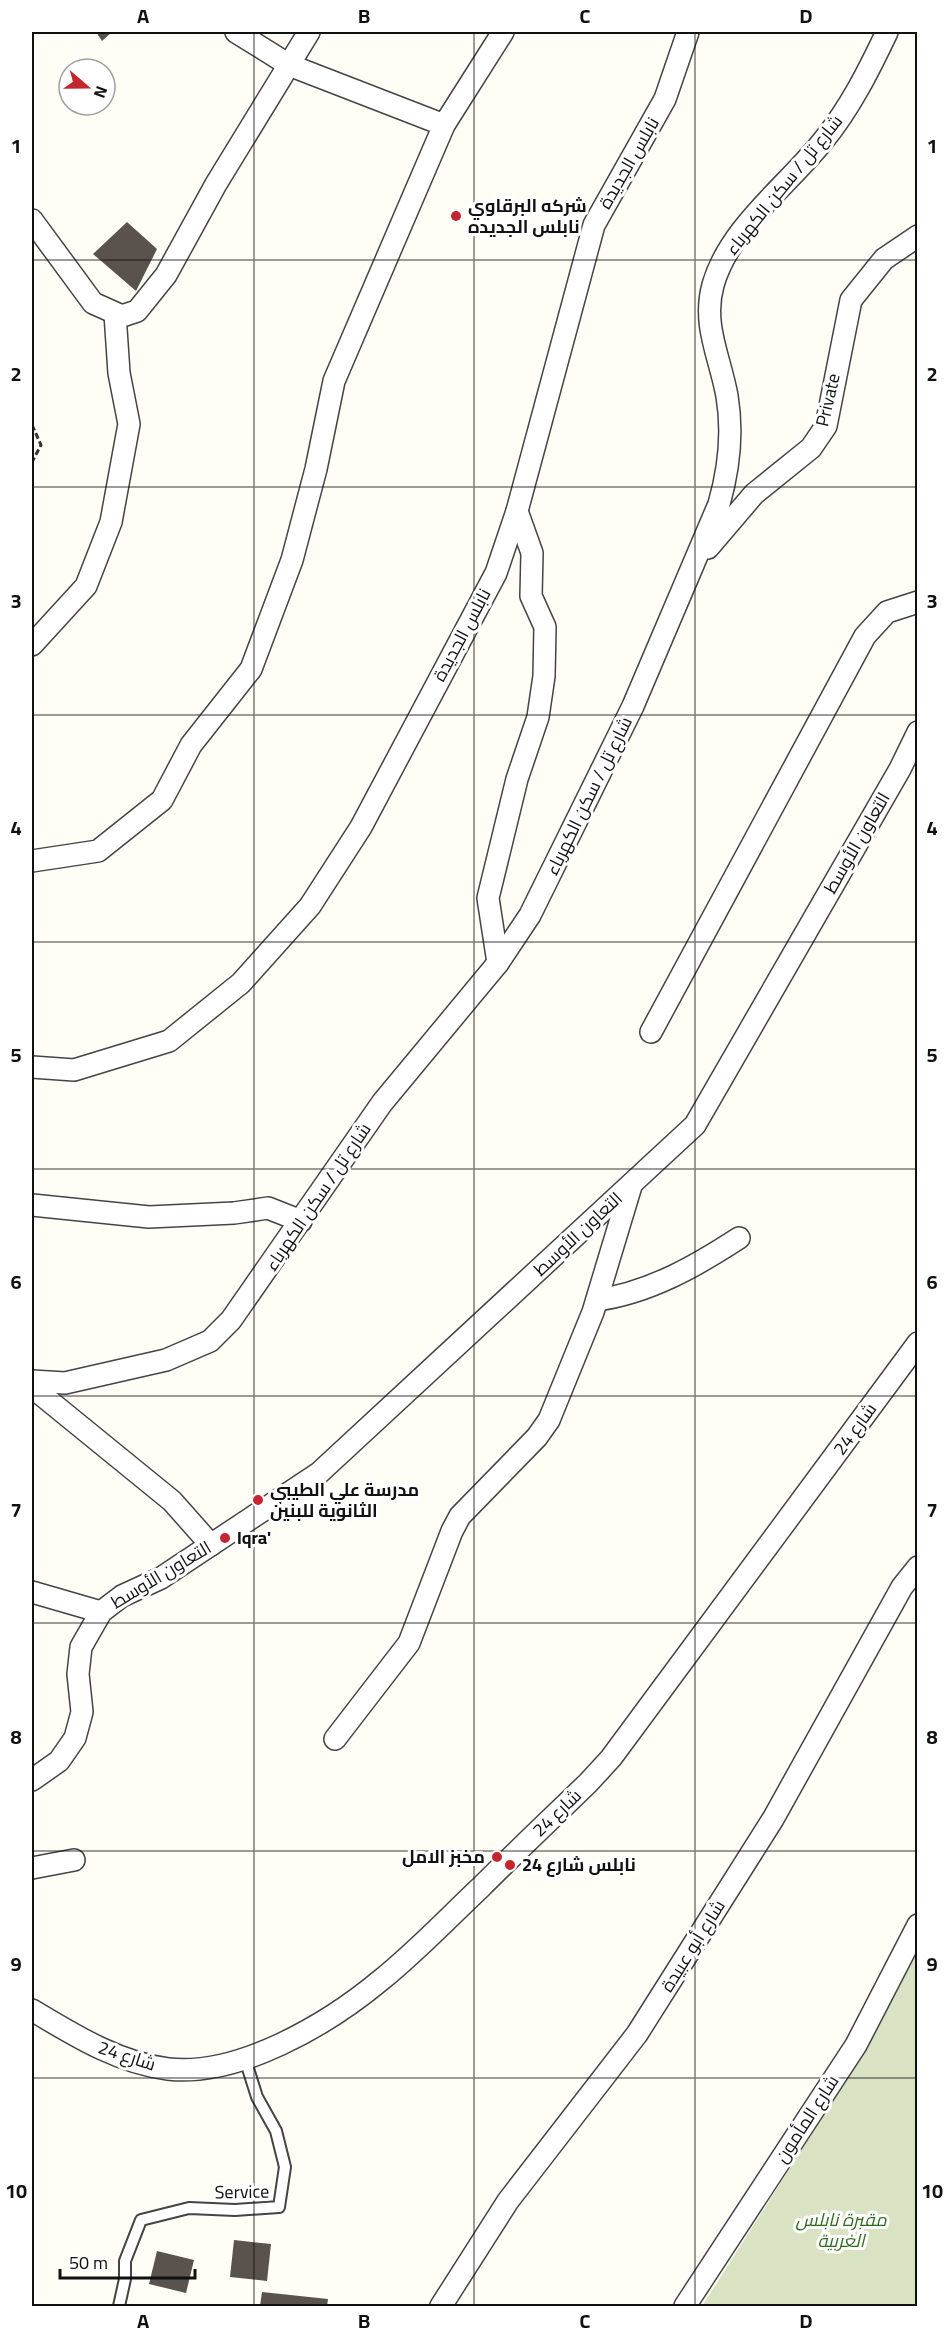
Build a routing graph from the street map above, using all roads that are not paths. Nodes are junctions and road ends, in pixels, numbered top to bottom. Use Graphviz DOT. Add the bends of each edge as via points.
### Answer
graph roads {
  1 [pos="236,32"];
  2 [pos="309,32"];
  3 [pos="503,32"];
  4 [pos="688,32"];
  5 [pos="887,32"];
  6 [pos="289,64"];
  7 [pos="444,125"];
  8 [pos="32,220"];
  9 [pos="918,236"];
  10 [pos="115,314"];
  11 [pos="517,511"];
  12 [pos="708,548"];
  13 [pos="918,602"];
  14 [pos="32,645"];
  15 [pos="918,732"];
  16 [pos="32,861"];
  17 [pos="498,963"];
  18 [pos="651,1032"];
  19 [pos="32,1067"];
  20 [pos="632,1184"];
  21 [pos="32,1205"];
  22 [pos="301,1221"];
  23 [pos="740,1238"];
  24 [pos="597,1300"];
  25 [pos="918,1343"];
  26 [pos="32,1381"];
  27 [pos="32,1387"];
  28 [pos="211,1545"];
  29 [pos="918,1567"];
  30 [pos="32,1592"];
  31 [pos="101,1612"];
  32 [pos="334,1739"];
  33 [pos="32,1780"];
  34 [pos="74,1860"];
  35 [pos="32,1868"];
  36 [pos="918,1926"];
  37 [pos="32,2010"];
  38 [pos="244,2059"];
  39 [pos="119,2307"];
  40 [pos="441,2307"];
  41 [pos="686,2307"];
  1 -- 6 [label="street"];
  2 -- 6 [label="street"];
  3 -- 7 [label="street"];
  4 -- 11 [label="street, نابلس الجديدة" via="666,99 594,225"];
  5 -- 17 [label="street, شارع تل / سكن الكهرباء" via="834,126 745,229 719,268 710,300 709,324 727,396 730,440 718,504 661,644 572,833 530,915"];
  6 -- 7 [label="street"];
  6 -- 10 [label="street" via="166,275 138,311 127,316"];
  7 -- 16 [label="street" via="334,381 292,560 251,669 191,745 162,800 98,850"];
  8 -- 10 [label="street" via="87,296 100,308"];
  9 -- 12 [label="street, Private" via="884,259 851,300 826,426 811,448 754,494"];
  10 -- 14 [label="street" via="119,373 129,424 111,522 86,586"];
  11 -- 17 [label="street" via="532,552 531,596 545,627 544,676 538,717 517,779 488,898"];
  11 -- 19 [label="street, نابلس الجديدة" via="496,573 362,827 310,906 241,983 169,1041 74,1070"];
  13 -- 18 [label="street" via="887,612 869,629"];
  15 -- 20 [label="street, التعاون الأوسط" via="695,1125"];
  17 -- 22 [label="street, شارع تل / سكن الكهرباء" via="403,1075"];
  20 -- 24 [label="street"];
  20 -- 28 [label="street, التعاون الأوسط" via="319,1473"];
  21 -- 22 [label="street" via="149,1217 268,1208"];
  22 -- 26 [label="street, شارع تل / سكن الكهرباء" via="251,1295 210,1341 178,1356 134,1369 58,1384"];
  23 -- 24 [label="street" via="667,1278 623,1296"];
  24 -- 32 [label="street" via="574,1364 544,1427 460,1516 409,1643"];
  25 -- 38 [label="street, شارع 24" via="692,1650 588,1783 381,1981 324,2020"];
  27 -- 28 [label="street" via="172,1501"];
  28 -- 31 [label="street, التعاون الأوسط"];
  29 -- 40 [label="street, شارع أبو عبيدة" via="902,1587 773,1819 637,2034 508,2201"];
  30 -- 31 [label="street, التعاون الأوسط"];
  31 -- 33 [label="street, التعاون الأوسط" via="81,1647 78,1674 82,1712 75,1738 59,1761"];
  34 -- 35 [label="street"];
  36 -- 41 [label="street, شارع المأمون" via="856,2045"];
  37 -- 38 [label="street, شارع 24" via="93,2045 134,2061 169,2069 207,2069"];
  38 -- 39 [label="lane, Service" via="257,2097 276,2131 285,2167 279,2207 189,2208 141,2220 125,2260"];
}
